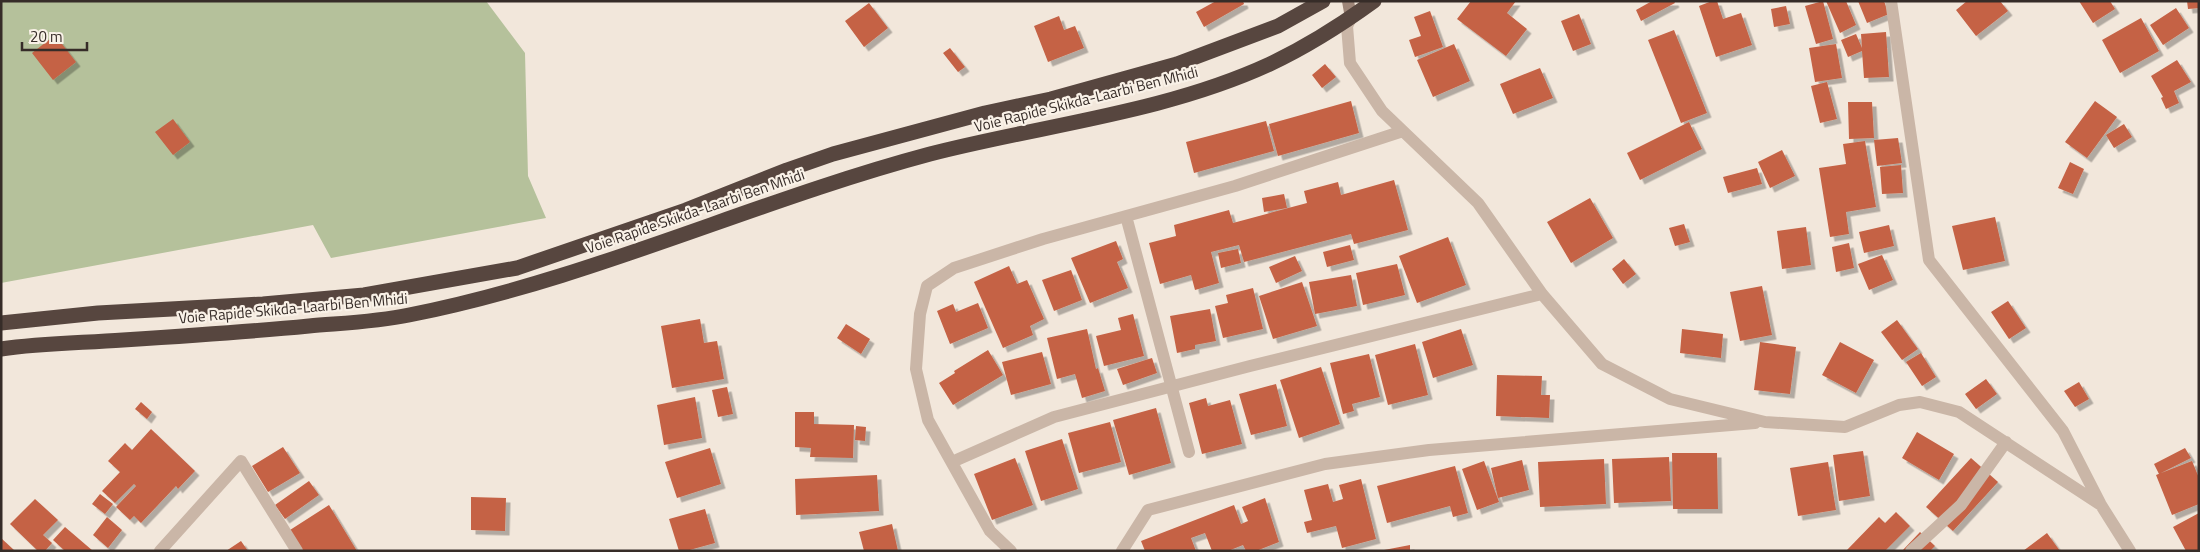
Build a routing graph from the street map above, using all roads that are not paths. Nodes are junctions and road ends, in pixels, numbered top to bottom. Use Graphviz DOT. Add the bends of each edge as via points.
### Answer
graph roads {
  1 [pos="1323,1"];
  2 [pos="1348,1"];
  3 [pos="1374,1"];
  4 [pos="1891,1"];
  5 [pos="1351,18"];
  6 [pos="1403,131"];
  7 [pos="1126,216"];
  8 [pos="1542,294"];
  9 [pos="1,323"];
  10 [pos="1,349"];
  11 [pos="1171,386"];
  12 [pos="1765,422"];
  13 [pos="2006,442"];
  14 [pos="1189,452"];
  15 [pos="952,462"];
  16 [pos="2101,505"];
  17 [pos="160,551"];
  18 [pos="297,551"];
  19 [pos="1011,551"];
  20 [pos="1122,551"];
  21 [pos="1911,551"];
  22 [pos="2130,551"];
  1 -- 9 [label="highway, Voie Rapide Skikda-Laarbi Ben Mhidi" via="1278,26 1177,64 833,154 686,210 517,268 364,295 98,313"];
  2 -- 5 [label="street"];
  3 -- 5 [label="highway, Voie Rapide Skikda-Laarbi Ben Mhidi"];
  4 -- 16 [label="street" via="1929,260 2063,430"];
  5 -- 6 [label="street" via="1347,26 1350,63 1382,111"];
  5 -- 10 [label="highway, Voie Rapide Skikda-Laarbi Ben Mhidi" via="1267,66 1191,93 946,150 867,172 480,301 404,317 352,323"];
  6 -- 7 [label="street" via="1235,186"];
  6 -- 8 [label="street" via="1478,203"];
  7 -- 11 [label="street"];
  7 -- 15 [label="street" via="954,268 927,286 920,314 916,369 928,420"];
  8 -- 11 [label="street"];
  8 -- 12 [label="street" via="1602,364 1670,399"];
  11 -- 14 [label="street"];
  11 -- 15 [label="street" via="1054,417"];
  12 -- 13 [label="street" via="1845,426 1899,405 1920,402 1959,412"];
  12 -- 20 [label="street" via="1429,450 1325,464 1148,510"];
  13 -- 16 [label="street"];
  13 -- 21 [label="street" via="1961,505"];
  15 -- 19 [label="street" via="990,531"];
  16 -- 22 [label="street"];
  17 -- 18 [label="street" via="241,461"];
}
